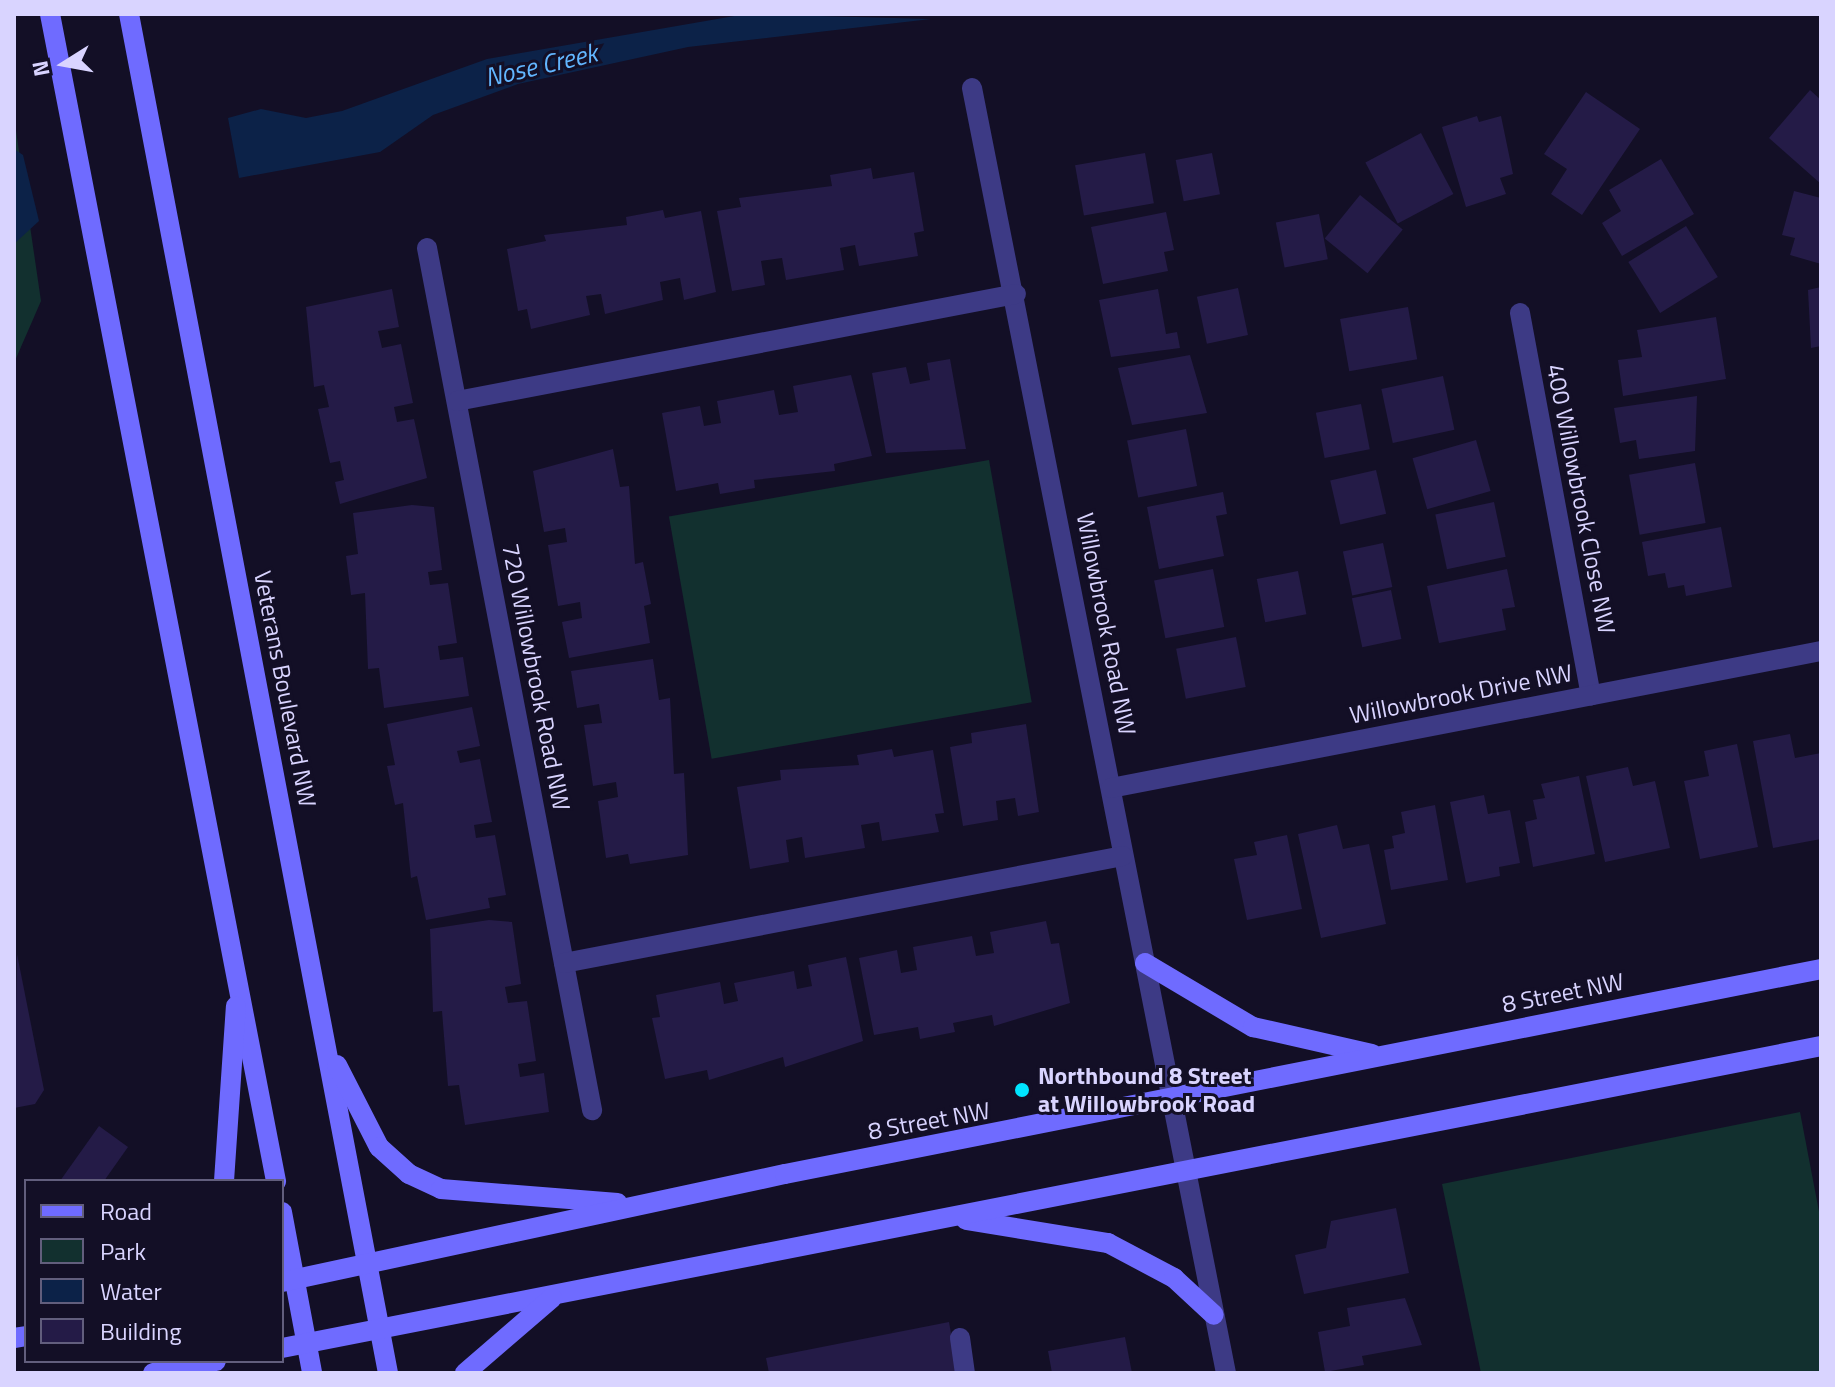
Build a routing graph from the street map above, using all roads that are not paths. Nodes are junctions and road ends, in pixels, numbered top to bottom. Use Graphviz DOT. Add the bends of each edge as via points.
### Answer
graph roads {
  1 [pos="50,14"];
  2 [pos="129,14"];
  3 [pos="972,88"];
  4 [pos="427,248"];
  5 [pos="1016,294"];
  6 [pos="1520,313"];
  7 [pos="457,401"];
  8 [pos="1821,651"];
  9 [pos="1591,695"];
  10 [pos="1111,788"];
  11 [pos="1123,856"];
  12 [pos="564,963"];
  13 [pos="1145,963"];
  14 [pos="1821,969"];
  15 [pos="237,975"];
  16 [pos="326,1043"];
  17 [pos="1821,1046"];
  18 [pos="1384,1056"];
  19 [pos="1173,1100"];
  20 [pos="592,1110"];
  21 [pos="1186,1170"];
  22 [pos="224,1179"];
  23 [pos="276,1179"];
  24 [pos="641,1204"];
  25 [pos="946,1218"];
  26 [pos="284,1235"];
  27 [pos="368,1264"];
  28 [pos="288,1280"];
  29 [pos="555,1295"];
  30 [pos="1214,1315"];
  31 [pos="380,1329"];
  32 [pos="960,1338"];
  33 [pos="307,1343"];
  34 [pos="284,1348"];
  35 [pos="206,1363"];
  36 [pos="153,1373"];
  37 [pos="312,1373"];
  38 [pos="388,1373"];
  39 [pos="465,1373"];
  40 [pos="965,1373"];
  41 [pos="1226,1373"];
  1 -- 15 [label="main road"];
  2 -- 16 [label="main road, Veterans Boulevard NW"];
  3 -- 5 [label="street, Willowbrook Road NW"];
  4 -- 7 [label="street, 720 Willowbrook Road NW"];
  5 -- 7 [label="street"];
  5 -- 10 [label="street, Willowbrook Road NW"];
  6 -- 9 [label="street, 400 Willowbrook Close NW"];
  7 -- 12 [label="street, 720 Willowbrook Road NW"];
  8 -- 9 [label="street, Willowbrook Drive NW"];
  9 -- 10 [label="street, Willowbrook Drive NW"];
  10 -- 11 [label="street, Willowbrook Road NW"];
  11 -- 12 [label="street"];
  11 -- 13 [label="street, Willowbrook Road NW"];
  12 -- 20 [label="street, 720 Willowbrook Road NW"];
  13 -- 18 [label="main road" via="1253,1027"];
  13 -- 19 [label="street, Willowbrook Road NW"];
  14 -- 18 [label="main road, 8 Street NW"];
  15 -- 22 [label="main road"];
  15 -- 23 [label="main road"];
  16 -- 24 [label="main road" via="379,1147 409,1174 441,1189"];
  16 -- 27 [label="main road, Veterans Boulevard NW"];
  17 -- 21 [label="main road"];
  18 -- 19 [label="main road, 8 Street NW"];
  19 -- 21 [label="street, Willowbrook Road NW"];
  19 -- 24 [label="main road, 8 Street NW"];
  21 -- 25 [label="main road"];
  21 -- 30 [label="street, Willowbrook Road NW"];
  24 -- 27 [label="main road, 8 Street NW"];
  25 -- 29 [label="main road"];
  25 -- 30 [label="main road" via="1108,1243 1174,1278"];
  26 -- 28 [label="main road"];
  27 -- 28 [label="main road, 8 Street NW"];
  27 -- 31 [label="main road, Veterans Boulevard NW"];
  28 -- 33 [label="main road"];
  29 -- 31 [label="main road"];
  29 -- 39 [label="main road"];
  30 -- 41 [label="street, Willowbrook Road NW"];
  31 -- 33 [label="main road"];
  31 -- 38 [label="main road, Veterans Boulevard NW"];
  32 -- 40 [label="street"];
  33 -- 34 [label="main road"];
  33 -- 37 [label="main road"];
  35 -- 36 [label="main road"];
}
